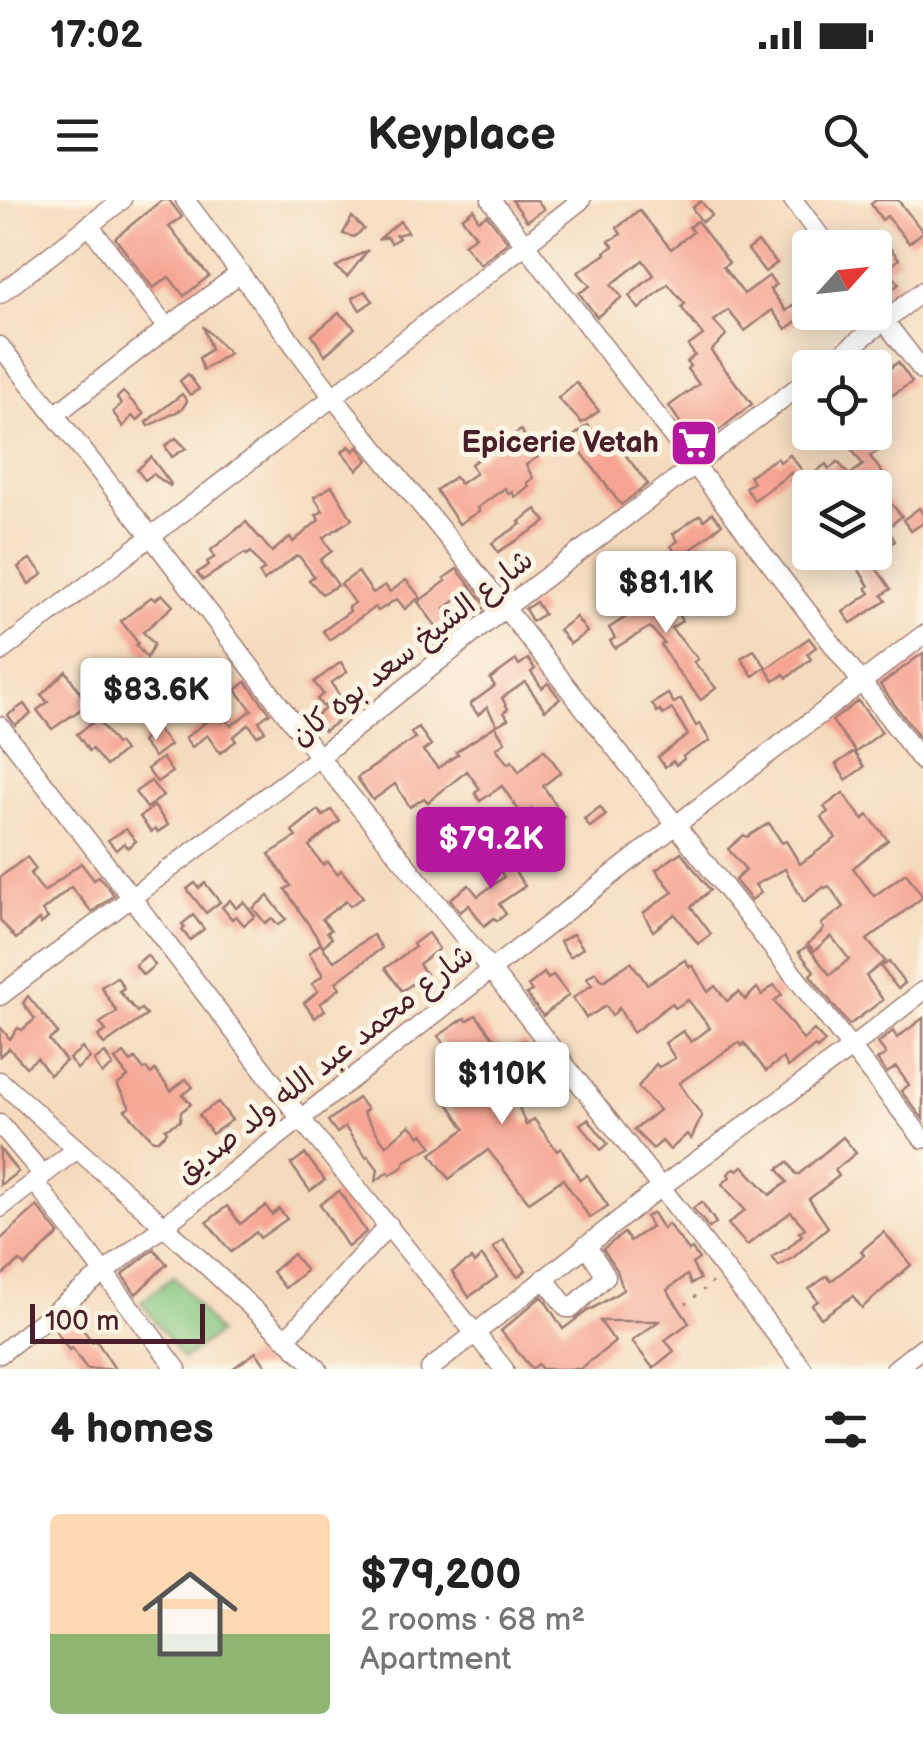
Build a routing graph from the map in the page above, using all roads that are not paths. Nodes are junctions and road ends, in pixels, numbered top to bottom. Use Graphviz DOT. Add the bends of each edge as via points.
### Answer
graph roads {
  1 [pos="122,200"];
  2 [pos="184,200"];
  3 [pos="491,200"];
  4 [pos="581,200"];
  5 [pos="793,200"];
  6 [pos="89,226"];
  7 [pos="816,230"];
  8 [pos="526,243"];
  9 [pos="240,273"];
  10 [pos="923,291"];
  11 [pos="0,294"];
  12 [pos="892,308"];
  13 [pos="167,328"];
  14 [pos="864,330"];
  15 [pos="892,330"];
  16 [pos="0,346"];
  17 [pos="842,350"];
  18 [pos="923,371"];
  19 [pos="792,392"];
  20 [pos="333,396"];
  21 [pos="55,415"];
  22 [pos="694,466"];
  23 [pos="150,535"];
  24 [pos="506,608"];
  25 [pos="923,635"];
  26 [pos="0,652"];
  27 [pos="862,684"];
  28 [pos="0,726"];
  29 [pos="319,757"];
  30 [pos="923,762"];
  31 [pos="676,825"];
  32 [pos="132,897"];
  33 [pos="491,970"];
  34 [pos="923,991"];
  35 [pos="0,996"];
  36 [pos="850,1048"];
  37 [pos="0,1080"];
  38 [pos="302,1119"];
  39 [pos="0,1124"];
  40 [pos="923,1140"];
  41 [pos="77,1149"];
  42 [pos="39,1178"];
  43 [pos="661,1187"];
  44 [pos="0,1208"];
  45 [pos="163,1224"];
  46 [pos="389,1225"];
  47 [pos="586,1244"];
  48 [pos="103,1273"];
  49 [pos="544,1278"];
  50 [pos="476,1333"];
  51 [pos="286,1338"];
  52 [pos="923,1347"];
  53 [pos="0,1354"];
  54 [pos="177,1369"];
  55 [pos="318,1369"];
  56 [pos="430,1369"];
  57 [pos="504,1369"];
  58 [pos="804,1369"];
  59 [pos="894,1369"];
  1 -- 6 [label="street"];
  2 -- 9 [label="street"];
  3 -- 8 [label="street"];
  4 -- 8 [label="street"];
  5 -- 7 [label="street"];
  6 -- 11 [label="street"];
  6 -- 13 [label="street"];
  8 -- 20 [label="street"];
  8 -- 22 [label="street"];
  9 -- 13 [label="street"];
  9 -- 20 [label="street"];
  10 -- 12 [label="street"];
  13 -- 21 [label="street"];
  14 -- 17 [label="street"];
  15 -- 18 [label="street"];
  16 -- 21 [label="street"];
  19 -- 22 [label="street, شارع الشيخ سعد بوه كان"];
  20 -- 23 [label="street"];
  20 -- 24 [label="street"];
  21 -- 23 [label="street"];
  22 -- 24 [label="street, شارع الشيخ سعد بوه كان"];
  22 -- 27 [label="street"];
  23 -- 26 [label="street"];
  23 -- 29 [label="street"];
  24 -- 29 [label="street, شارع الشيخ سعد بوه كان"];
  24 -- 31 [label="street"];
  25 -- 27 [label="street, شارع محمد عبد الله ولد صديق"];
  27 -- 30 [label="street"];
  27 -- 31 [label="street, شارع محمد عبد الله ولد صديق"];
  28 -- 32 [label="street"];
  29 -- 32 [label="street, شارع الشيخ سعد بوه كان"];
  29 -- 33 [label="street"];
  31 -- 33 [label="street, شارع محمد عبد الله ولد صديق"];
  31 -- 36 [label="street"];
  32 -- 35 [label="street, شارع الشيخ سعد بوه كان"];
  32 -- 38 [label="street"];
  33 -- 38 [label="street, شارع محمد عبد الله ولد صديق"];
  33 -- 43 [label="street"];
  34 -- 36 [label="street"];
  36 -- 40 [label="street"];
  36 -- 43 [label="street"];
  37 -- 41 [label="street"];
  38 -- 45 [label="street, شارع محمد عبد الله ولد صديق"];
  38 -- 46 [label="street"];
  39 -- 42 [label="street"];
  41 -- 42 [label="street"];
  41 -- 45 [label="street"];
  42 -- 44 [label="street"];
  42 -- 48 [label="street"];
  43 -- 47 [label="street"];
  43 -- 58 [label="street"];
  45 -- 48 [label="street, شارع محمد عبد الله ولد صديق"];
  45 -- 51 [label="street"];
  46 -- 50 [label="street"];
  46 -- 51 [label="street"];
  47 -- 49 [label="street"];
  47 -- 49 [label="street" via="606,1276 572,1308"];
  48 -- 53 [label="street, شارع محمد عبد الله ولد صديق"];
  48 -- 54 [label="street"];
  49 -- 50 [label="street"];
  50 -- 56 [label="street"];
  50 -- 57 [label="street"];
  51 -- 55 [label="street"];
  52 -- 59 [label="street"];
}
